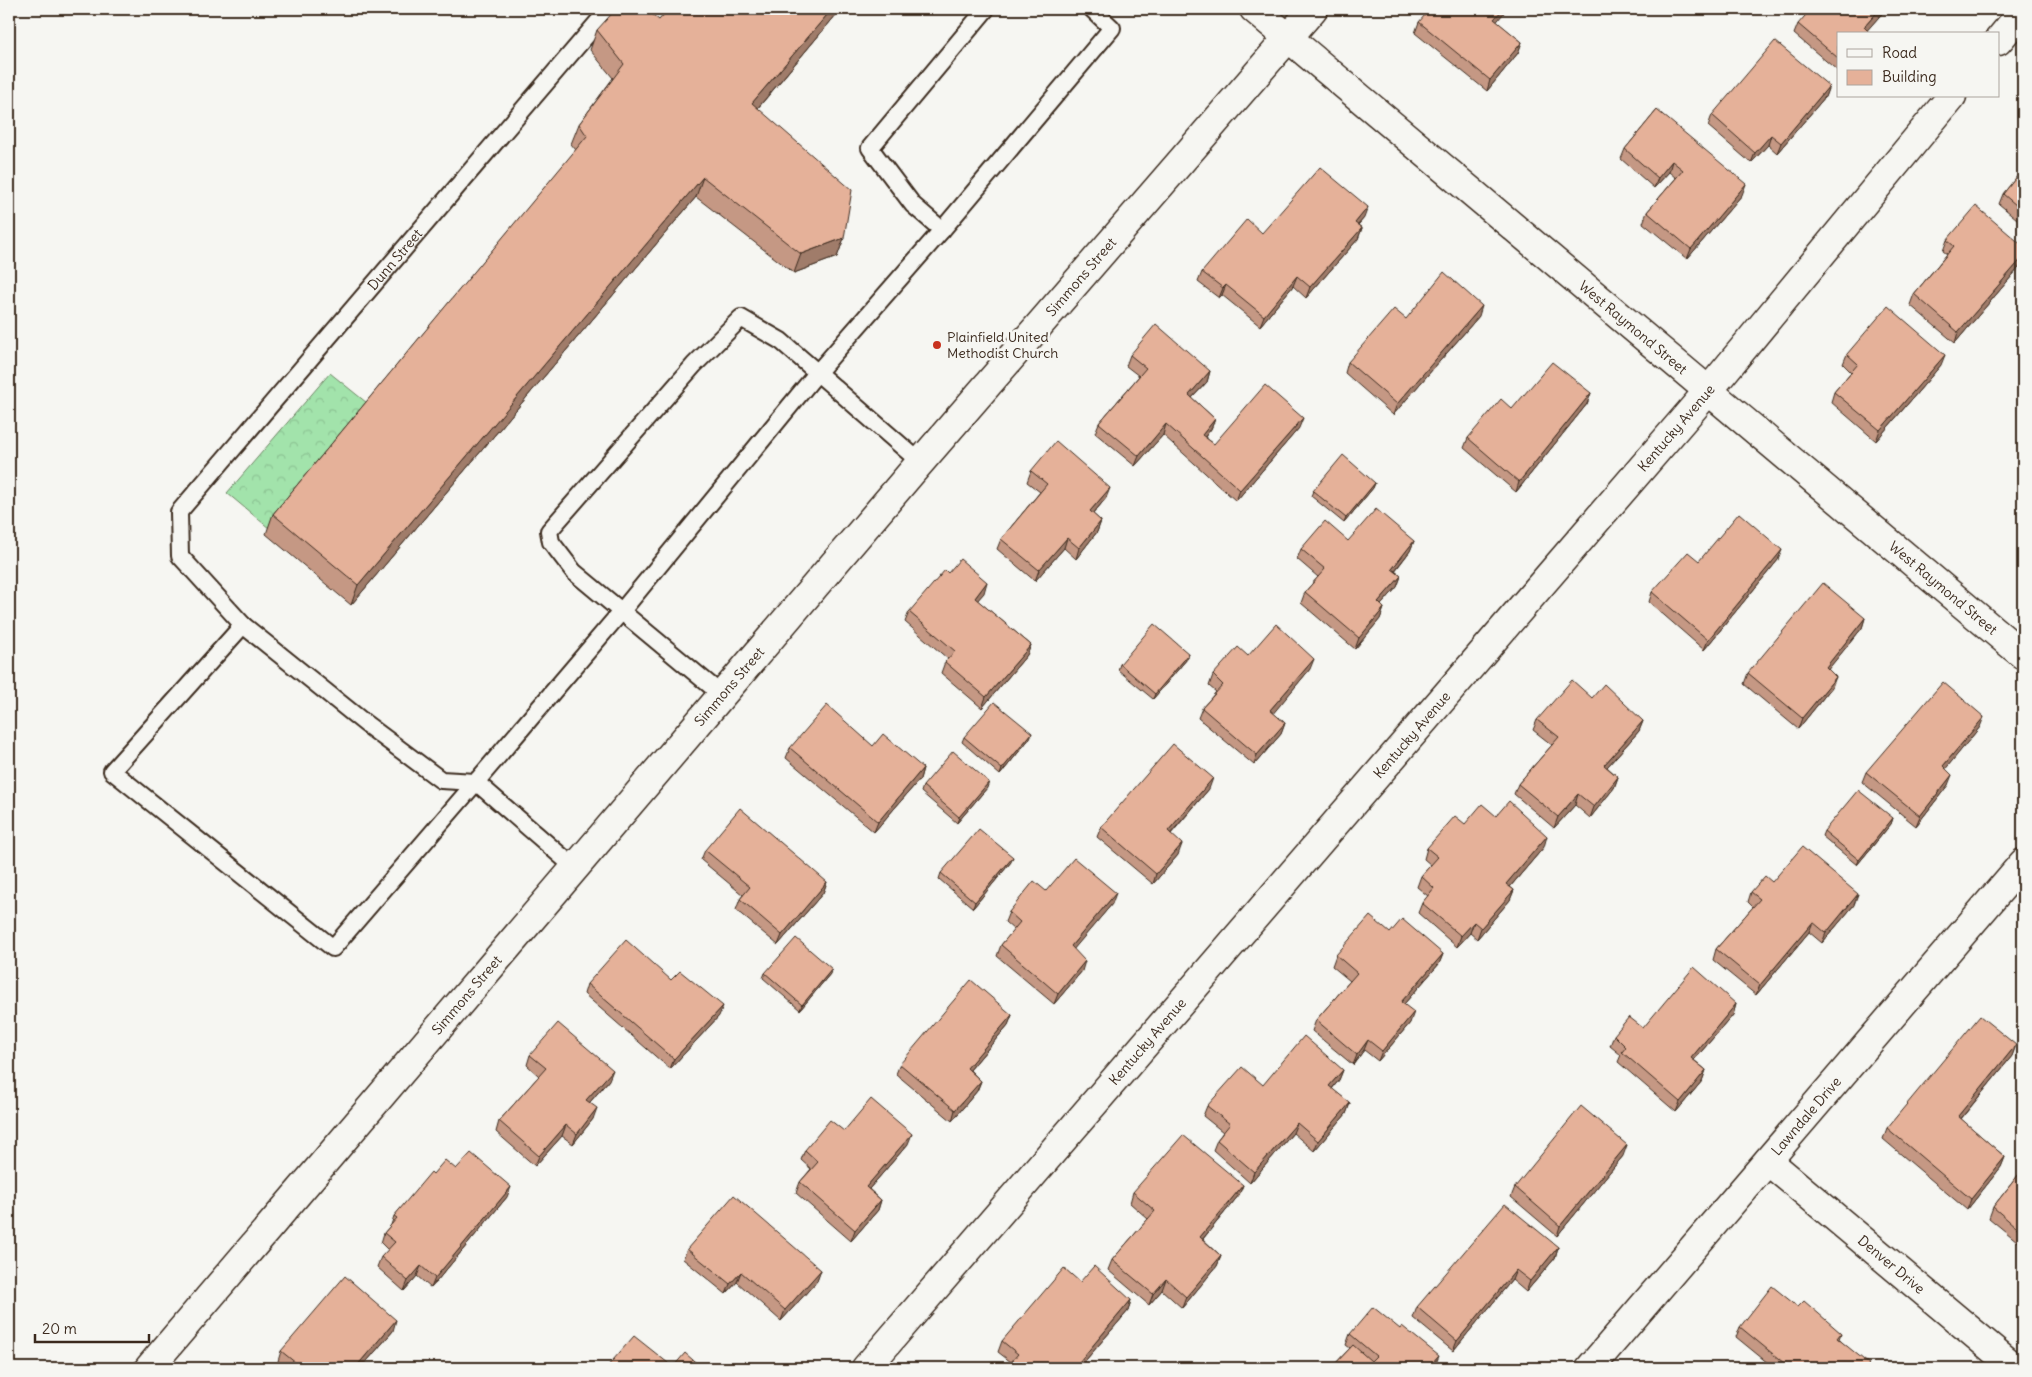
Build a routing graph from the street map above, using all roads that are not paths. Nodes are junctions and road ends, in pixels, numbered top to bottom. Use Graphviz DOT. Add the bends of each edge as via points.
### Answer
graph roads {
  1 [pos="609,9"];
  2 [pos="986,9"];
  3 [pos="1092,9"];
  4 [pos="1254,9"];
  5 [pos="1313,9"];
  6 [pos="2023,11"];
  7 [pos="1289,38"];
  8 [pos="2000,39"];
  9 [pos="1950,98"];
  10 [pos="942,230"];
  11 [pos="817,373"];
  12 [pos="1709,390"];
  13 [pos="920,462"];
  14 [pos="621,612"];
  15 [pos="243,625"];
  16 [pos="2023,655"];
  17 [pos="722,695"];
  18 [pos="476,782"];
  19 [pos="2023,863"];
  20 [pos="576,868"];
  21 [pos="1768,1161"];
  22 [pos="149,1368"];
  23 [pos="866,1368"];
  24 [pos="1590,1368"];
  25 [pos="2015,1368"];
  1 -- 15 [label="lane, Dunn Street" via="180,512 180,556"];
  2 -- 10 [label="lane" via="870,148 913,205"];
  3 -- 10 [label="lane" via="1112,28"];
  4 -- 7 [label="street, West Raymond Street"];
  5 -- 7 [label="street, Simmons Street"];
  6 -- 8 [label="street"];
  7 -- 12 [label="street, West Raymond Street"];
  7 -- 13 [label="street, Simmons Street"];
  9 -- 12 [label="street, Kentucky Avenue"];
  10 -- 11 [label="lane"];
  11 -- 13 [label="lane"];
  11 -- 14 [label="lane"];
  11 -- 14 [label="lane" via="781,341 741,318 694,365 549,531 551,542 574,572"];
  12 -- 16 [label="street, West Raymond Street"];
  12 -- 23 [label="street, Kentucky Avenue"];
  13 -- 17 [label="street, Simmons Street"];
  14 -- 17 [label="lane"];
  14 -- 18 [label="lane"];
  15 -- 18 [label="lane" via="441,780"];
  15 -- 18 [label="lane" via="112,771 333,948"];
  17 -- 20 [label="street, Simmons Street"];
  18 -- 20 [label="lane"];
  19 -- 21 [label="street, Lawndale Drive"];
  20 -- 22 [label="street, Simmons Street"];
  21 -- 24 [label="street, Lawndale Drive"];
  21 -- 25 [label="street, Denver Drive"];
}
